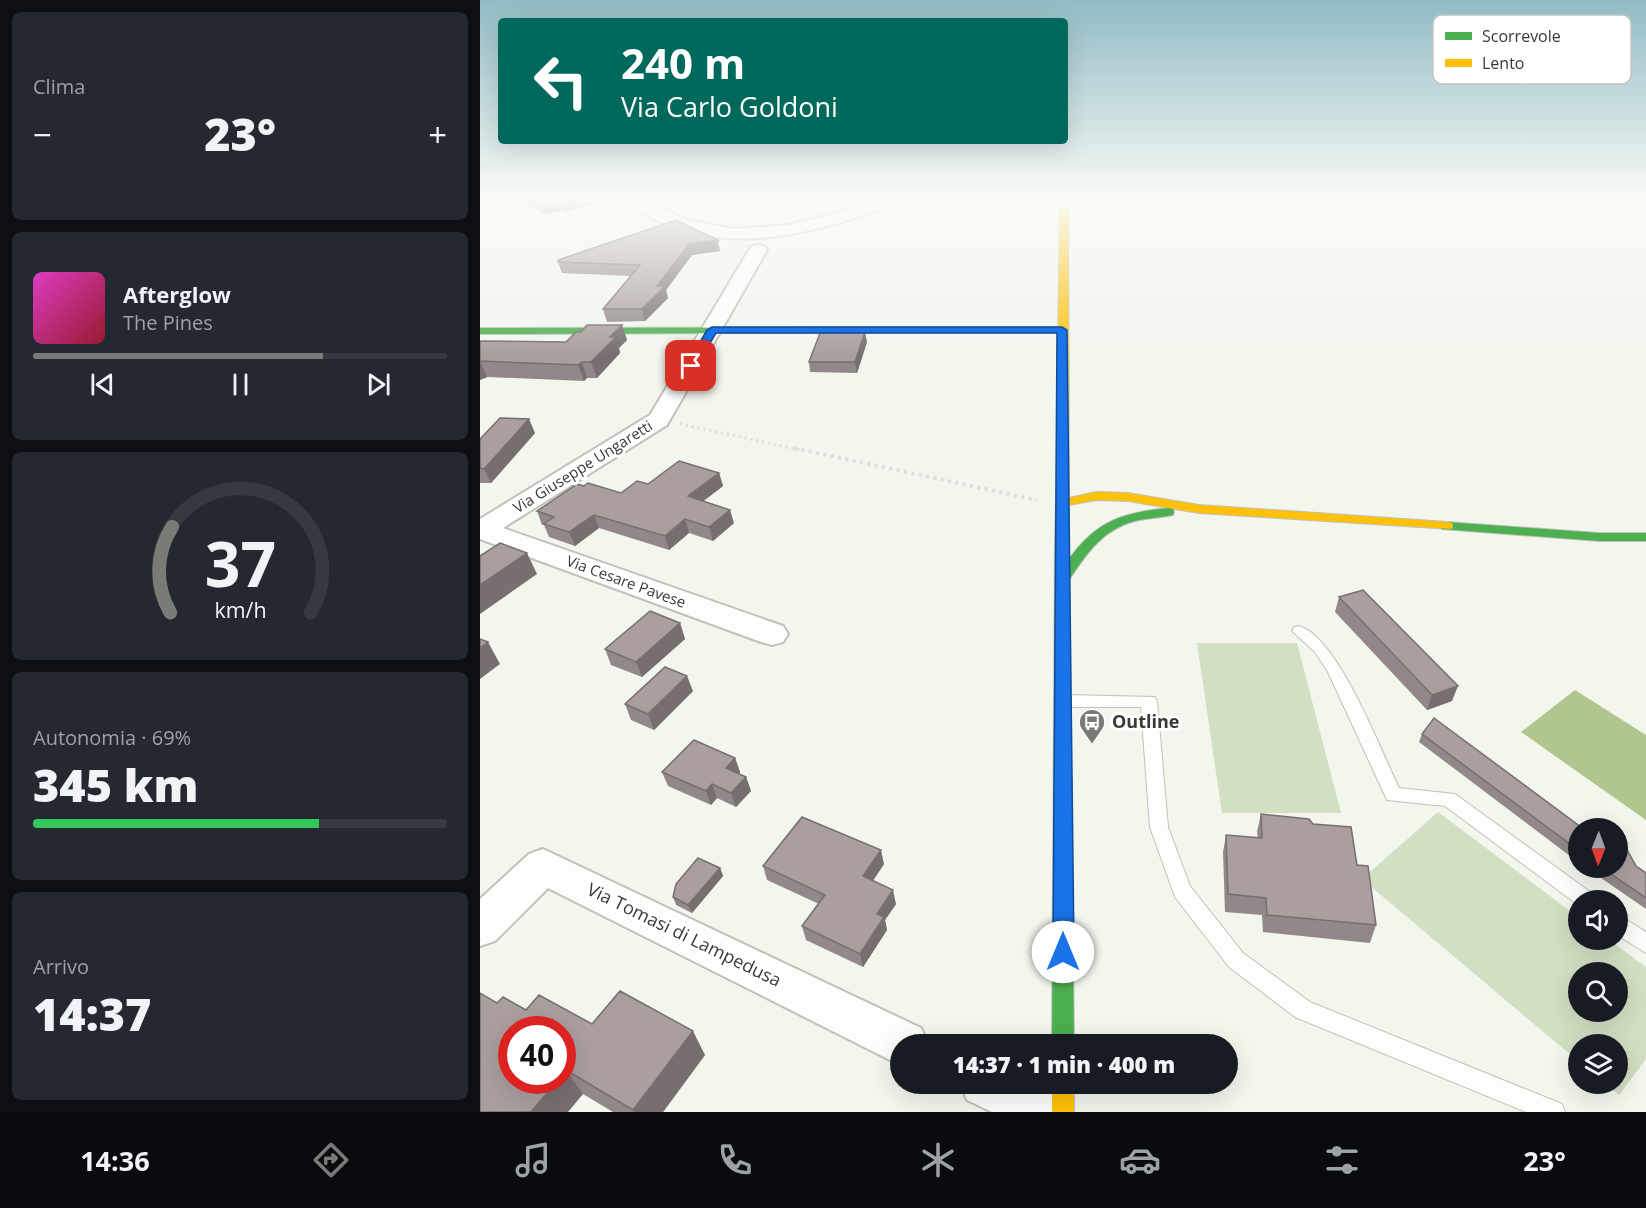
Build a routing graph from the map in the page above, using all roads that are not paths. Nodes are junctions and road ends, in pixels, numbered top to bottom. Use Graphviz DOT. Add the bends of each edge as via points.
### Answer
graph roads {
  1 [pos="758,252"];
  2 [pos="1063,252"];
  3 [pos="712,330"];
  4 [pos="1062,330"];
  5 [pos="480,331"];
  6 [pos="1062,442"];
  7 [pos="1077,466"];
  8 [pos="1095,483"];
  9 [pos="1128,497"];
  10 [pos="1062,503"];
  11 [pos="1199,509"];
  12 [pos="1080,512"];
  13 [pos="1098,515"];
  14 [pos="1134,517"];
  15 [pos="483,528"];
  16 [pos="1599,537"];
  17 [pos="1646,537"];
  18 [pos="1646,547"];
  19 [pos="1063,579"];
  20 [pos="1299,631"];
  21 [pos="772,634"];
  22 [pos="1064,701"];
  23 [pos="1572,890"];
  24 [pos="480,927"];
  25 [pos="1628,931"];
  26 [pos="1646,944"];
  27 [pos="1063,1034"];
  28 [pos="890,1037"];
  29 [pos="1006,1094"];
  30 [pos="1063,1094"];
  31 [pos="1043,1112"];
  32 [pos="1063,1112"];
  33 [pos="1554,1112"];
  1 -- 3 [label="street, Via Giuseppe Ungaretti"];
  2 -- 4 [label="street"];
  3 -- 4 [label="street"];
  3 -- 5 [label="street"];
  3 -- 15 [label="street, Via Giuseppe Ungaretti" via="659,420"];
  4 -- 6 [label="street"];
  6 -- 7 [label="street"];
  6 -- 10 [label="street"];
  8 -- 9 [label="street"];
  9 -- 10 [label="street" via="1096,496"];
  9 -- 11 [label="street"];
  10 -- 12 [label="street"];
  10 -- 19 [label="street"];
  11 -- 14 [label="street"];
  11 -- 16 [label="street"];
  13 -- 14 [label="street"];
  14 -- 19 [label="street" via="1105,527 1092,538"];
  15 -- 21 [label="street, Via Cesare Pavese"];
  16 -- 17 [label="street"];
  16 -- 18 [label="street"];
  19 -- 22 [label="street"];
  20 -- 23 [label="lane" via="1320,648 1335,670 1393,795 1449,800"];
  22 -- 27 [label="street"];
  22 -- 33 [label="lane" via="1149,701 1159,827 1182,891 1236,960 1303,1010"];
  24 -- 28 [label="street, Via Tomasi di Lampedusa" via="543,866"];
  25 -- 26 [label="lane"];
  29 -- 31 [label="street"];
  30 -- 32 [label="street"];
}
